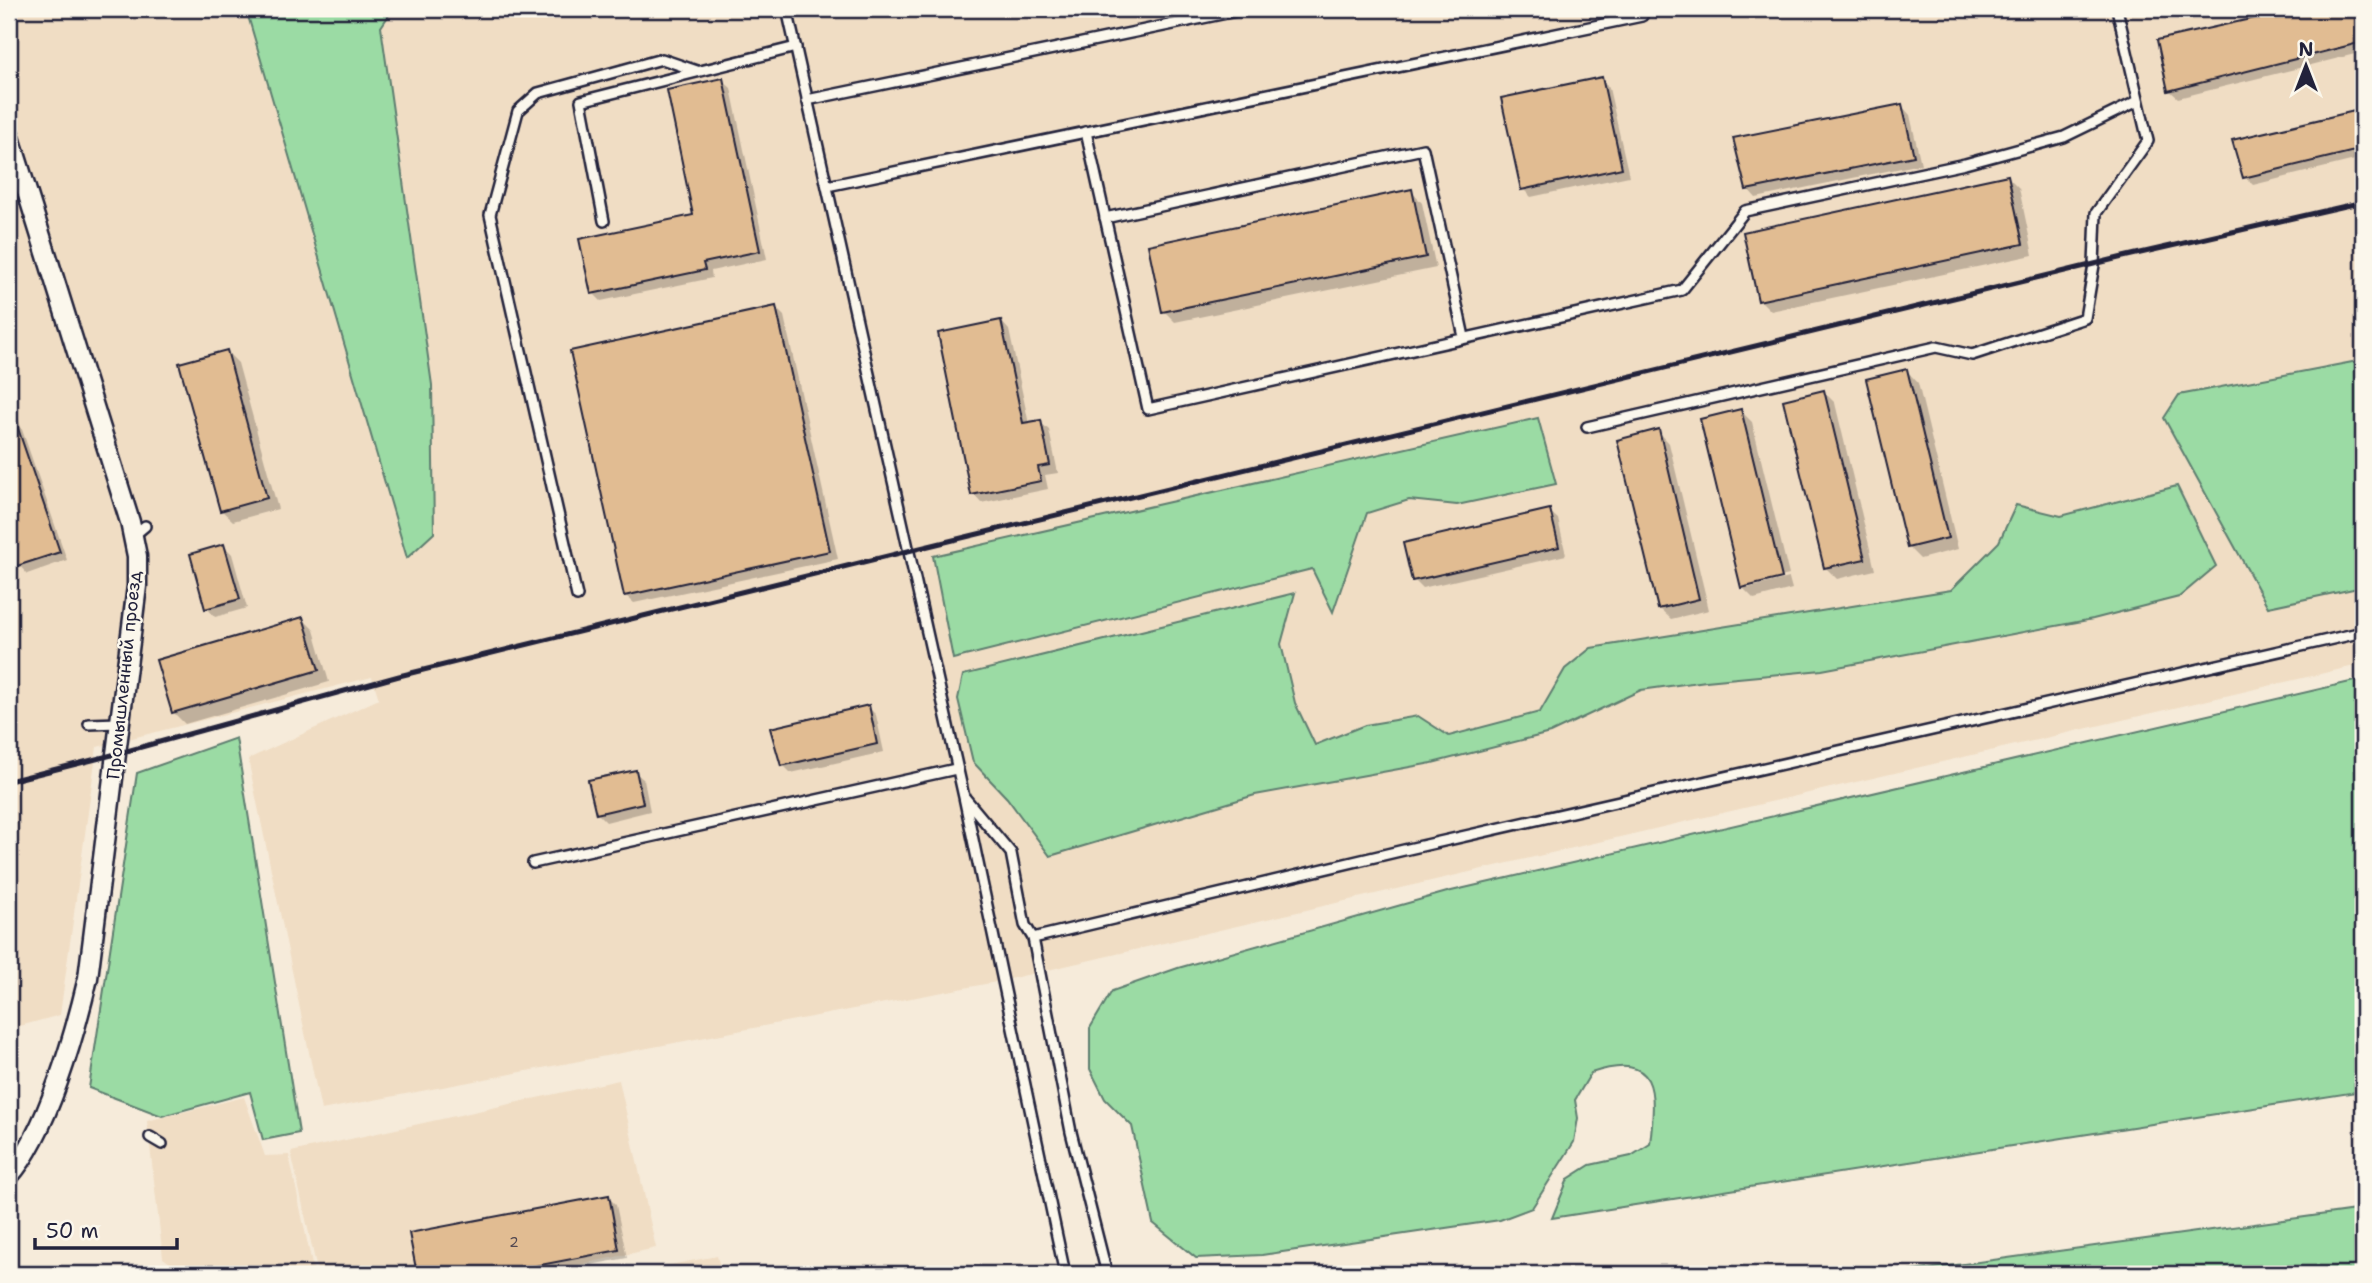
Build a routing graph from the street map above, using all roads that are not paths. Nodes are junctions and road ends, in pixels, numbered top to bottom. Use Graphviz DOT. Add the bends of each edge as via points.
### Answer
graph roads {
  1 [pos="787,9"];
  2 [pos="1186,9"];
  3 [pos="1246,9"];
  4 [pos="1644,9"];
  5 [pos="2117,9"];
  6 [pos="1188,21"];
  7 [pos="796,47"];
  8 [pos="697,71"];
  9 [pos="807,100"];
  10 [pos="2138,100"];
  11 [pos="1086,132"];
  12 [pos="9,134"];
  13 [pos="827,186"];
  14 [pos="1105,218"];
  15 [pos="604,221"];
  16 [pos="1464,337"];
  17 [pos="1587,427"];
  18 [pos="577,596"];
  19 [pos="2363,632"];
  20 [pos="120,723"];
  21 [pos="89,724"];
  22 [pos="956,769"];
  23 [pos="964,797"];
  24 [pos="533,863"];
  25 [pos="1033,938"];
  26 [pos="150,1137"];
  27 [pos="162,1144"];
  28 [pos="9,1176"];
  29 [pos="1065,1274"];
  30 [pos="1107,1274"];
  1 -- 7 [label="lane"];
  2 -- 6 [label="lane"];
  3 -- 6 [label="lane"];
  4 -- 11 [label="lane" via="1642,16"];
  5 -- 10 [label="lane"];
  6 -- 9 [label="lane"];
  7 -- 8 [label="lane"];
  7 -- 9 [label="lane"];
  8 -- 15 [label="lane" via="581,100"];
  8 -- 18 [label="lane" via="662,59 538,93 518,111 490,215"];
  9 -- 13 [label="lane"];
  10 -- 16 [label="lane" via="2064,137 1965,164 1745,211 1682,289"];
  10 -- 17 [label="lane" via="2148,141 2096,213 2085,318 1972,355 1936,347"];
  11 -- 13 [label="lane"];
  11 -- 14 [label="lane"];
  12 -- 20 [label="street, Промышленный проезд" via="139,531"];
  13 -- 22 [label="lane"];
  14 -- 16 [label="lane" via="1423,149"];
  14 -- 16 [label="lane" via="1148,409"];
  19 -- 25 [label="lane"];
  20 -- 21 [label="lane"];
  20 -- 28 [label="street, Промышленный проезд" via="88,978 78,1021 50,1101"];
  22 -- 23 [label="lane"];
  22 -- 24 [label="lane"];
  23 -- 25 [label="lane" via="1011,853 1025,925"];
  23 -- 29 [label="lane"];
  25 -- 30 [label="lane" via="1071,1132"];
  26 -- 27 [label="lane"];
}
